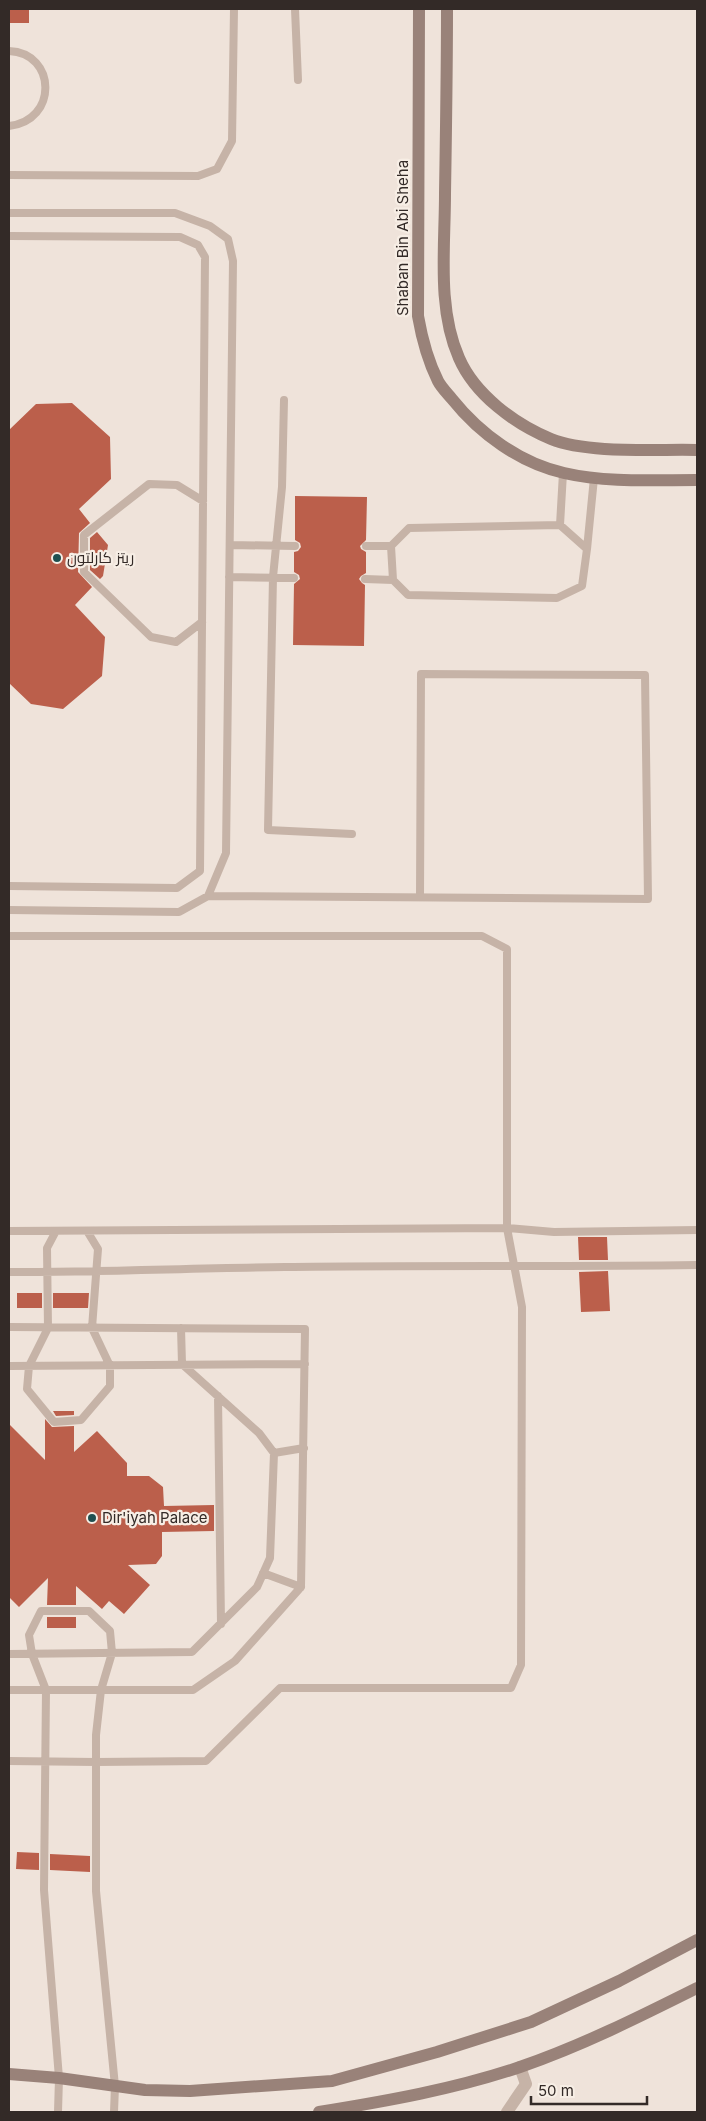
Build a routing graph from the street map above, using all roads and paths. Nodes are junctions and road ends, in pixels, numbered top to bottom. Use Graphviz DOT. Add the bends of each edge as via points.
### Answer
graph roads {
  1 [pos="234,9"];
  2 [pos="295,9"];
  3 [pos="419,9"];
  4 [pos="447,9"];
  5 [pos="9,51"];
  6 [pos="298,80"];
  7 [pos="9,126"];
  8 [pos="9,175"];
  9 [pos="9,213"];
  10 [pos="9,236"];
  11 [pos="284,400"];
  12 [pos="697,450"];
  13 [pos="563,473"];
  14 [pos="594,478"];
  15 [pos="697,480"];
  16 [pos="203,501"];
  17 [pos="560,525"];
  18 [pos="230,545"];
  19 [pos="276,545"];
  20 [pos="294,546"];
  21 [pos="366,546"];
  22 [pos="391,546"];
  23 [pos="587,548"];
  24 [pos="229,577"];
  25 [pos="273,577"];
  26 [pos="294,578"];
  27 [pos="366,579"];
  28 [pos="393,580"];
  29 [pos="202,622"];
  30 [pos="352,834"];
  31 [pos="9,886"];
  32 [pos="208,896"];
  33 [pos="420,897"];
  34 [pos="9,910"];
  35 [pos="9,936"];
  36 [pos="507,1228"];
  37 [pos="697,1230"];
  38 [pos="9,1231"];
  39 [pos="56,1231"];
  40 [pos="87,1231"];
  41 [pos="697,1265"];
  42 [pos="514,1266"];
  43 [pos="97,1270"];
  44 [pos="9,1272"];
  45 [pos="48,1272"];
  46 [pos="9,1327"];
  47 [pos="48,1328"];
  48 [pos="92,1328"];
  49 [pos="181,1328"];
  50 [pos="182,1364"];
  51 [pos="305,1364"];
  52 [pos="9,1366"];
  53 [pos="29,1366"];
  54 [pos="110,1366"];
  55 [pos="218,1396"];
  56 [pos="304,1448"];
  57 [pos="274,1454"];
  58 [pos="263,1573"];
  59 [pos="301,1588"];
  60 [pos="221,1624"];
  61 [pos="112,1653"];
  62 [pos="9,1654"];
  63 [pos="32,1654"];
  64 [pos="9,1690"];
  65 [pos="46,1690"];
  66 [pos="101,1690"];
  67 [pos="9,1761"];
  68 [pos="45,1762"];
  69 [pos="96,1762"];
  70 [pos="697,1940"];
  71 [pos="697,1988"];
  72 [pos="520,2067"];
  73 [pos="9,2074"];
  74 [pos="59,2078"];
  75 [pos="115,2086"];
  76 [pos="58,2112"];
  77 [pos="114,2112"];
  78 [pos="319,2112"];
  79 [pos="506,2112"];
  1 -- 8 [label="lane" via="232,134 217,169 198,176"];
  2 -- 6 [label="lane"];
  3 -- 13 [label="street, Shaban Bin Abi Sheha" via="418,316 424,350 439,383 490,438 525,459"];
  4 -- 12 [label="street" via="445,299 459,358 476,387 505,412 552,440 595,448"];
  5 -- 7 [label="lane" via="28,56 38,64 46,87 39,111 30,120"];
  9 -- 18 [label="lane" via="175,213 210,226 228,239 233,261"];
  10 -- 16 [label="lane" via="180,237 198,245 205,257"];
  11 -- 19 [label="lane" via="282,487"];
  13 -- 14 [label="street, Shaban Bin Abi Sheha"];
  13 -- 17 [label="lane"];
  14 -- 15 [label="street, Shaban Bin Abi Sheha"];
  14 -- 23 [label="lane"];
  16 -- 29 [label="lane"];
  16 -- 29 [label="lane" via="177,485 149,484 84,535 84,572 151,637 176,642"];
  17 -- 22 [label="lane" via="409,528"];
  17 -- 23 [label="lane"];
  18 -- 19 [label="lane"];
  18 -- 24 [label="lane"];
  19 -- 20 [label="lane"];
  19 -- 25 [label="lane"];
  21 -- 22 [label="lane"];
  22 -- 28 [label="lane"];
  23 -- 28 [label="lane" via="582,586 557,598 408,594"];
  24 -- 25 [label="lane"];
  24 -- 32 [label="lane" via="226,853"];
  25 -- 26 [label="lane"];
  25 -- 30 [label="lane" via="268,830"];
  27 -- 28 [label="lane"];
  29 -- 31 [label="lane" via="200,871 177,888"];
  32 -- 33 [label="lane"];
  32 -- 34 [label="lane" via="179,912"];
  33 -- 33 [label="lane" via="648,899 645,675 421,674"];
  35 -- 36 [label="lane" via="482,936 507,949"];
  36 -- 37 [label="lane" via="554,1232"];
  36 -- 40 [label="lane"];
  36 -- 42 [label="lane"];
  38 -- 39 [label="lane"];
  39 -- 40 [label="lane"];
  39 -- 45 [label="lane" via="47,1248"];
  40 -- 43 [label="lane" via="98,1249"];
  41 -- 42 [label="lane"];
  42 -- 43 [label="lane"];
  42 -- 69 [label="lane" via="522,1307 521,1665 511,1688 280,1688 206,1761"];
  43 -- 45 [label="lane"];
  43 -- 48 [label="lane"];
  44 -- 45 [label="lane"];
  45 -- 47 [label="lane"];
  46 -- 47 [label="lane"];
  47 -- 48 [label="lane"];
  47 -- 53 [label="lane"];
  48 -- 49 [label="lane"];
  48 -- 54 [label="lane"];
  49 -- 50 [label="lane"];
  49 -- 51 [label="lane" via="306,1329"];
  50 -- 51 [label="lane"];
  50 -- 54 [label="lane"];
  50 -- 55 [label="lane"];
  51 -- 56 [label="lane"];
  52 -- 53 [label="lane"];
  53 -- 54 [label="lane"];
  53 -- 54 [label="lane" via="27,1389 54,1422 82,1420 110,1386"];
  55 -- 57 [label="lane" via="259,1433"];
  55 -- 60 [label="lane"];
  56 -- 57 [label="lane"];
  56 -- 59 [label="lane"];
  57 -- 58 [label="lane" via="270,1558"];
  58 -- 59 [label="lane"];
  58 -- 60 [label="lane" via="257,1587"];
  59 -- 66 [label="lane" via="235,1661 193,1690"];
  60 -- 61 [label="lane" via="192,1652"];
  61 -- 63 [label="lane"];
  61 -- 63 [label="lane" via="110,1631 89,1610 41,1611 28,1635"];
  61 -- 66 [label="lane"];
  62 -- 63 [label="lane"];
  63 -- 65 [label="lane"];
  64 -- 65 [label="lane"];
  65 -- 66 [label="lane"];
  65 -- 68 [label="lane"];
  66 -- 69 [label="lane"];
  67 -- 68 [label="lane"];
  68 -- 69 [label="lane"];
  68 -- 74 [label="lane" via="44,1890"];
  69 -- 75 [label="lane" via="96,1891"];
  70 -- 75 [label="street" via="531,2022 332,2081 190,2091"];
  71 -- 72 [label="street" via="615,2029"];
  72 -- 78 [label="street" via="406,2098"];
  72 -- 79 [label="street" via="526,2084"];
  73 -- 74 [label="street"];
  74 -- 75 [label="street"];
  74 -- 76 [label="lane"];
  75 -- 77 [label="lane"];
}
